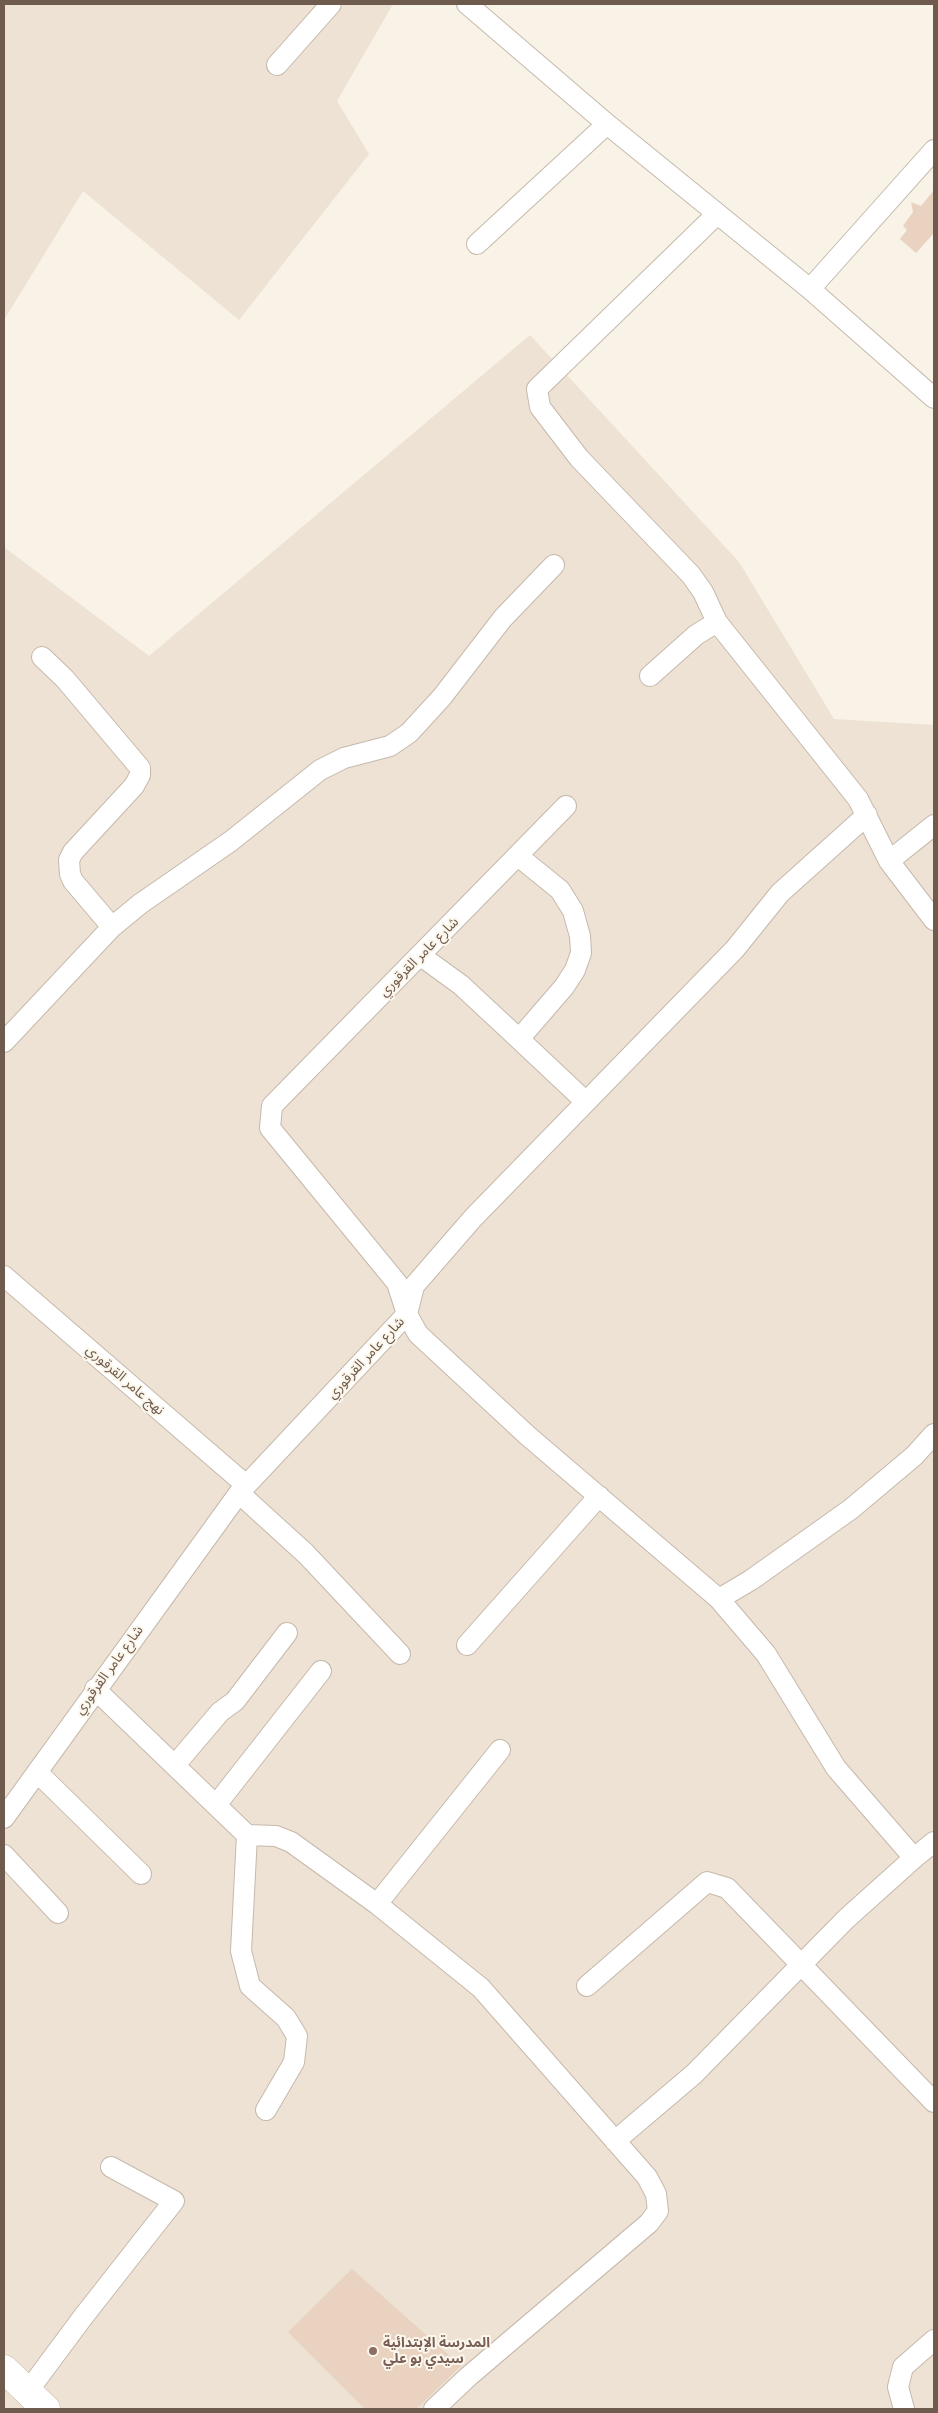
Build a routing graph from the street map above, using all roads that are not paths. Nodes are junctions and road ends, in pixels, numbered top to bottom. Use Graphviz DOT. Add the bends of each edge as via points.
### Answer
graph roads {
  1 [pos="332,4"];
  2 [pos="467,4"];
  3 [pos="277,65"];
  4 [pos="607,124"];
  5 [pos="934,150"];
  6 [pos="718,214"];
  7 [pos="477,244"];
  8 [pos="810,289"];
  9 [pos="934,398"];
  10 [pos="554,566"];
  11 [pos="717,622"];
  12 [pos="42,656"];
  13 [pos="650,676"];
  14 [pos="566,806"];
  15 [pos="867,814"];
  16 [pos="934,824"];
  17 [pos="518,856"];
  18 [pos="889,862"];
  19 [pos="934,920"];
  20 [pos="112,926"];
  21 [pos="421,956"];
  22 [pos="519,1039"];
  23 [pos="4,1042"];
  24 [pos="586,1102"];
  25 [pos="4,1276"];
  26 [pos="407,1314"];
  27 [pos="934,1434"];
  28 [pos="243,1489"];
  29 [pos="600,1496"];
  30 [pos="719,1599"];
  31 [pos="287,1633"];
  32 [pos="467,1645"];
  33 [pos="400,1654"];
  34 [pos="321,1671"];
  35 [pos="95,1689"];
  36 [pos="500,1750"];
  37 [pos="175,1765"];
  38 [pos="37,1772"];
  39 [pos="216,1805"];
  40 [pos="4,1818"];
  41 [pos="247,1835"];
  42 [pos="934,1842"];
  43 [pos="4,1855"];
  44 [pos="914,1858"];
  45 [pos="141,1874"];
  46 [pos="377,1904"];
  47 [pos="58,1913"];
  48 [pos="801,1967"];
  49 [pos="587,1986"];
  50 [pos="934,2102"];
  51 [pos="266,2110"];
  52 [pos="615,2141"];
  53 [pos="111,2167"];
  54 [pos="934,2340"];
  55 [pos="4,2369"];
  56 [pos="37,2400"];
  57 [pos="434,2409"];
  58 [pos="904,2409"];
  1 -- 3 [label="street"];
  2 -- 4 [label="street"];
  4 -- 6 [label="street"];
  4 -- 7 [label="street"];
  5 -- 8 [label="street"];
  6 -- 8 [label="street"];
  6 -- 11 [label="street" via="537,389 540,406 578,458 691,575"];
  8 -- 9 [label="street"];
  10 -- 20 [label="street" via="503,618 442,698 409,733 390,746 344,758 320,770 231,841"];
  11 -- 13 [label="street" via="696,635"];
  11 -- 15 [label="street"];
  12 -- 20 [label="street" via="140,768 134,786 69,860 73,881"];
  14 -- 17 [label="street, شارع عامر القرقوري"];
  15 -- 18 [label="street"];
  15 -- 24 [label="street" via="780,893 735,949"];
  16 -- 18 [label="street"];
  17 -- 21 [label="street, شارع عامر القرقوري"];
  17 -- 22 [label="street" via="560,890 573,911 581,953 564,987"];
  18 -- 19 [label="street"];
  20 -- 23 [label="street"];
  21 -- 22 [label="street" via="460,984"];
  21 -- 26 [label="street, شارع عامر القرقوري" via="272,1106 270,1128 397,1283"];
  22 -- 24 [label="street"];
  24 -- 26 [label="street" via="441,1254 414,1286"];
  25 -- 28 [label="street, نهج عامر القرقوري"];
  26 -- 28 [label="street, شارع عامر القرقوري"];
  26 -- 29 [label="street" via="418,1334 528,1436"];
  27 -- 30 [label="street" via="914,1456 852,1509"];
  28 -- 33 [label="street, نهج عامر القرقوري"];
  28 -- 35 [label="street, شارع عامر القرقوري"];
  29 -- 30 [label="street"];
  29 -- 32 [label="street"];
  30 -- 44 [label="street" via="766,1654 836,1768"];
  31 -- 37 [label="street" via="235,1701 220,1712"];
  34 -- 39 [label="street"];
  35 -- 37 [label="street"];
  35 -- 38 [label="street, شارع عامر القرقوري"];
  36 -- 46 [label="street"];
  37 -- 39 [label="street"];
  38 -- 40 [label="street, شارع عامر القرقوري"];
  38 -- 45 [label="street"];
  39 -- 41 [label="street"];
  41 -- 46 [label="street" via="276,1836 291,1842"];
  41 -- 51 [label="street" via="242,1951 250,1986 286,2018 297,2036 294,2062"];
  42 -- 44 [label="street"];
  43 -- 47 [label="street"];
  44 -- 48 [label="street" via="846,1919"];
  46 -- 52 [label="street" via="481,1988"];
  48 -- 49 [label="street" via="727,1888 707,1882"];
  48 -- 50 [label="street"];
  48 -- 52 [label="street" via="694,2074"];
  52 -- 57 [label="street" via="647,2177 656,2194 658,2211 649,2223"];
  53 -- 56 [label="street" via="174,2201 83,2317"];
  54 -- 58 [label="street" via="903,2367 898,2387"];
  55 -- 56 [label="street"];
}
